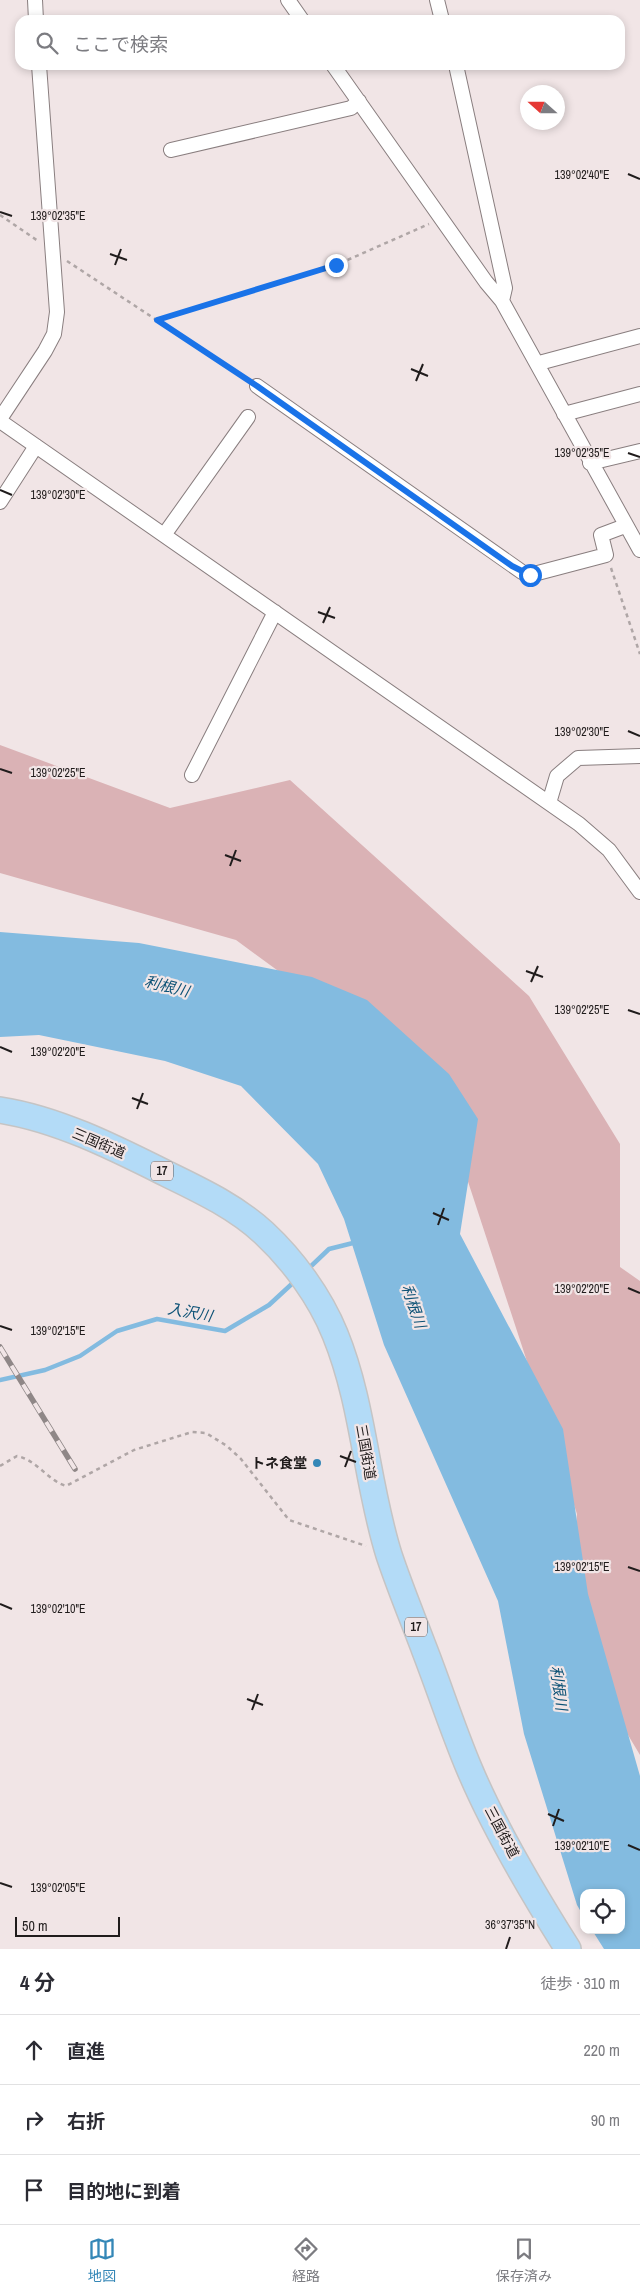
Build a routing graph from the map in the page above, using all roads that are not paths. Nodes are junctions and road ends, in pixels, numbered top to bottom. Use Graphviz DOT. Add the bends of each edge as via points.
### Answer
graph roads {
  1 [pos="35,0"];
  2 [pos="288,0"];
  3 [pos="437,0"];
  4 [pos="36,15"];
  5 [pos="296,15"];
  6 [pos="441,15"];
  7 [pos="39,70"];
  8 [pos="337,70"];
  9 [pos="457,70"];
  10 [pos="359,101"];
  11 [pos="171,150"];
  12 [pos="502,301"];
  13 [pos="640,336"];
  14 [pos="538,363"];
  15 [pos="257,386"];
  16 [pos="640,394"];
  17 [pos="564,414"];
  18 [pos="248,417"];
  19 [pos="0,420"];
  20 [pos="36,446"];
  21 [pos="640,451"];
  22 [pos="590,463"];
  23 [pos="0,502"];
  24 [pos="625,526"];
  25 [pos="164,535"];
  26 [pos="640,550"];
  27 [pos="275,612"];
  28 [pos="640,756"];
  29 [pos="192,775"];
  30 [pos="549,803"];
  31 [pos="640,892"];
  32 [pos="0,1110"];
  33 [pos="568,1949"];
  1 -- 4 [label="street"];
  2 -- 5 [label="street"];
  3 -- 6 [label="street"];
  7 -- 19 [label="street" via="57,312 54,334"];
  8 -- 10 [label="street"];
  9 -- 12 [label="street" via="506,288"];
  10 -- 11 [label="street" via="351,108"];
  10 -- 12 [label="street"];
  12 -- 14 [label="street"];
  13 -- 14 [label="street"];
  14 -- 17 [label="street"];
  15 -- 24 [label="street" via="522,572 530,575 606,555 602,535"];
  16 -- 17 [label="street"];
  17 -- 22 [label="street"];
  18 -- 25 [label="street"];
  19 -- 20 [label="street"];
  20 -- 23 [label="street"];
  20 -- 25 [label="street"];
  21 -- 22 [label="street"];
  22 -- 24 [label="street"];
  24 -- 26 [label="street"];
  25 -- 27 [label="street"];
  27 -- 29 [label="street"];
  27 -- 30 [label="street"];
  28 -- 30 [label="street" via="578,758 557,776"];
  30 -- 31 [label="street" via="609,850"];
  32 -- 33 [label="highway, 三国街道 / 17" via="85,1136 189,1185 249,1220 282,1250 304,1281 335,1333 363,1429 374,1498 388,1551 470,1770"];
}
